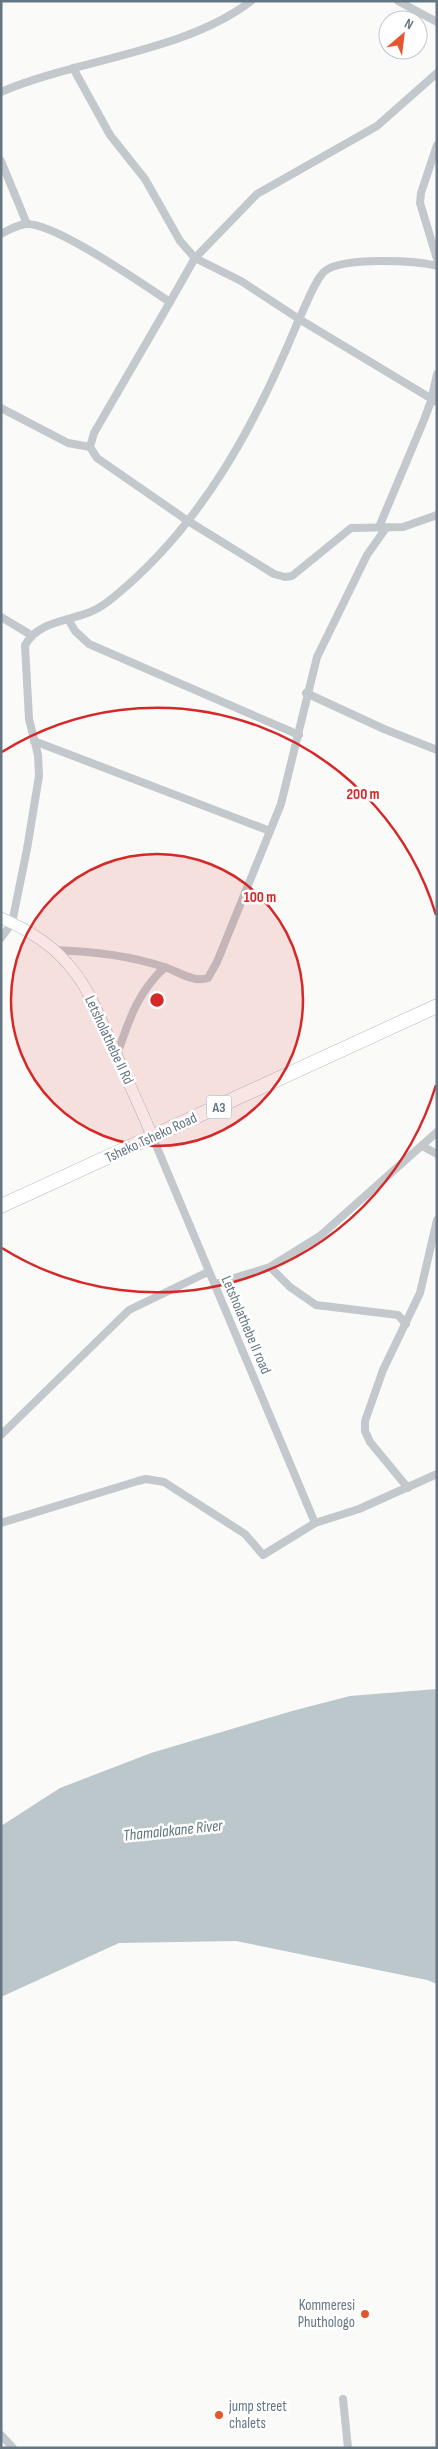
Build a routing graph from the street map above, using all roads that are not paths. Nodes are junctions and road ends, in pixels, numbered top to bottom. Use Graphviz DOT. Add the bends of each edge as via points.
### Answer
graph roads {
  1 [pos="251,1"];
  2 [pos="398,1"];
  3 [pos="437,22"];
  4 [pos="72,68"];
  5 [pos="437,73"];
  6 [pos="1,92"];
  7 [pos="437,145"];
  8 [pos="1,162"];
  9 [pos="27,224"];
  10 [pos="1,234"];
  11 [pos="195,258"];
  12 [pos="437,259"];
  13 [pos="437,266"];
  14 [pos="170,302"];
  15 [pos="299,319"];
  16 [pos="437,374"];
  17 [pos="434,402"];
  18 [pos="1,408"];
  19 [pos="90,447"];
  20 [pos="437,515"];
  21 [pos="188,521"];
  22 [pos="382,527"];
  23 [pos="1,616"];
  24 [pos="68,619"];
  25 [pos="31,635"];
  26 [pos="306,693"];
  27 [pos="298,735"];
  28 [pos="34,741"];
  29 [pos="437,750"];
  30 [pos="270,831"];
  31 [pos="7,921"];
  32 [pos="1,938"];
  33 [pos="53,950"];
  34 [pos="165,967"];
  35 [pos="437,1006"];
  36 [pos="117,1055"];
  37 [pos="437,1132"];
  38 [pos="153,1138"];
  39 [pos="422,1146"];
  40 [pos="437,1154"];
  41 [pos="1,1206"];
  42 [pos="437,1220"];
  43 [pos="270,1267"];
  44 [pos="208,1272"];
  45 [pos="215,1284"];
  46 [pos="406,1324"];
  47 [pos="1,1435"];
  48 [pos="437,1474"];
  49 [pos="408,1488"];
  50 [pos="1,1523"];
  51 [pos="315,1523"];
  52 [pos="344,2399"];
  53 [pos="1,2435"];
  54 [pos="13,2448"];
  55 [pos="348,2448"];
  1 -- 4 [label="street" via="228,17 186,35"];
  2 -- 3 [label="street"];
  4 -- 6 [label="street"];
  4 -- 11 [label="street" via="110,135 145,180 180,241"];
  5 -- 11 [label="street" via="377,126 257,194"];
  7 -- 12 [label="street" via="420,203"];
  8 -- 9 [label="street"];
  9 -- 10 [label="street"];
  9 -- 14 [label="street" via="86,248"];
  11 -- 14 [label="street"];
  11 -- 15 [label="street" via="241,281"];
  13 -- 15 [label="street" via="411,260 332,266 321,276"];
  14 -- 19 [label="street" via="94,433"];
  15 -- 17 [label="street" via="410,384"];
  15 -- 21 [label="street" via="275,376 228,465"];
  16 -- 17 [label="street"];
  17 -- 22 [label="street"];
  18 -- 19 [label="street" via="68,443"];
  19 -- 21 [label="street" via="97,458"];
  20 -- 22 [label="street" via="403,527"];
  21 -- 22 [label="street" via="285,578 299,572 351,528"];
  21 -- 24 [label="street" via="146,568 113,597 92,612"];
  22 -- 26 [label="street" via="340,606 317,657"];
  23 -- 25 [label="street"];
  24 -- 25 [label="street" via="51,623"];
  24 -- 27 [label="street" via="88,644"];
  25 -- 28 [label="street" via="25,645 24,656"];
  26 -- 27 [label="street"];
  26 -- 29 [label="street"];
  27 -- 30 [label="street"];
  28 -- 30 [label="street"];
  28 -- 31 [label="street" via="39,776"];
  30 -- 34 [label="street" via="208,978 194,979"];
  31 -- 32 [label="street"];
  31 -- 33 [label="street, Letsholathebe II Rd"];
  33 -- 34 [label="street" via="102,953"];
  33 -- 36 [label="street, Letsholathebe II Rd" via="67,962 93,1001"];
  34 -- 36 [label="street" via="136,1001"];
  35 -- 38 [label="highway, Tsheko Tsheko Road / A3"];
  36 -- 38 [label="street, Letsholathebe II Rd"];
  37 -- 39 [label="street"];
  38 -- 41 [label="highway, Tsheko Tsheko Road / A3"];
  38 -- 44 [label="street, Letsholathebe II road"];
  39 -- 40 [label="street"];
  39 -- 43 [label="street" via="320,1236"];
  42 -- 46 [label="street" via="420,1293"];
  43 -- 45 [label="street"];
  43 -- 46 [label="street" via="290,1288 316,1305 398,1315"];
  44 -- 45 [label="street, Letsholathebe II road"];
  44 -- 47 [label="street" via="121,1317"];
  45 -- 51 [label="street, Letsholathebe II road"];
  46 -- 49 [label="street" via="383,1370 364,1431"];
  48 -- 49 [label="street"];
  49 -- 51 [label="street" via="354,1511"];
  50 -- 51 [label="street" via="146,1479 164,1482 224,1520 245,1534 263,1555"];
  52 -- 55 [label="street"];
  53 -- 54 [label="street"];
}
